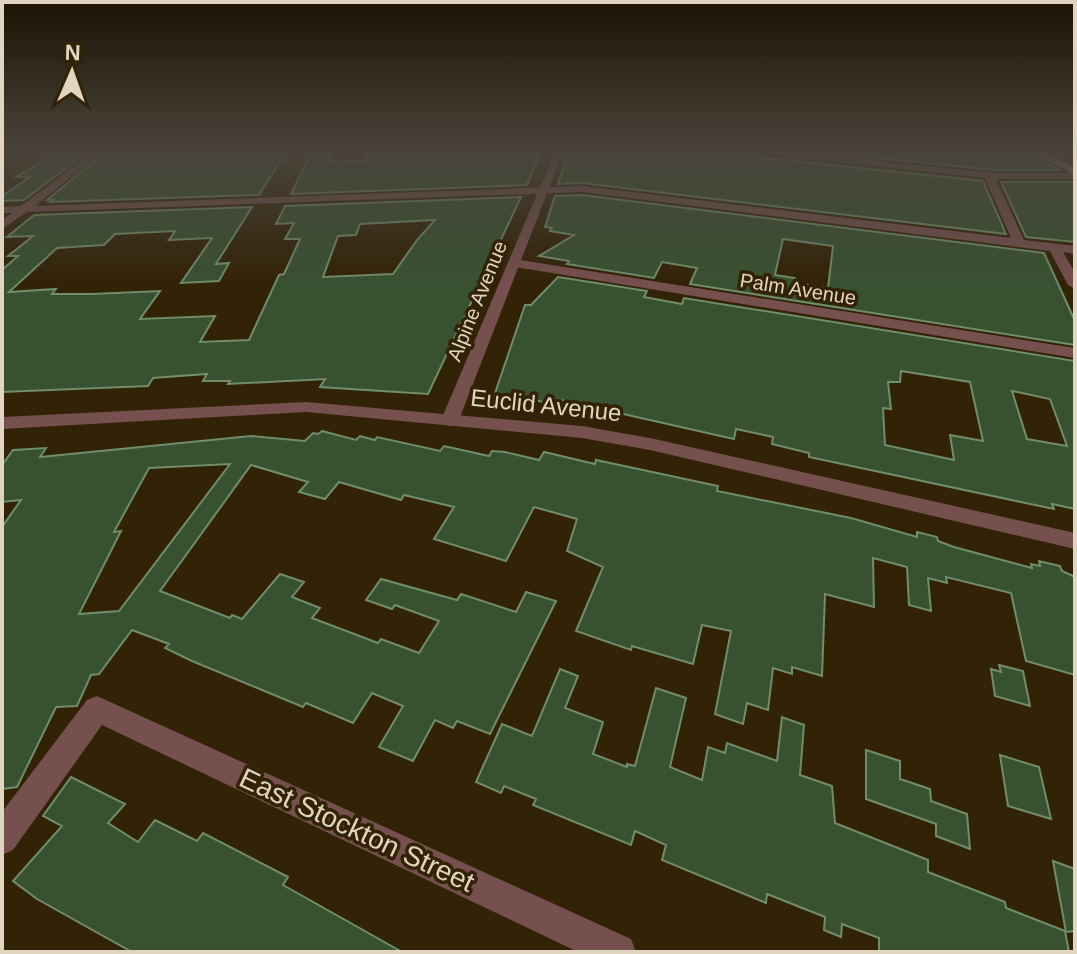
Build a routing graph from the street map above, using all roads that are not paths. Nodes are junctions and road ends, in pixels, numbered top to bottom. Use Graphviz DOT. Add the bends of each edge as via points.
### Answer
graph roads {
  1 [pos="40,197"];
  2 [pos="414,197"];
  3 [pos="540,197"];
  4 [pos="644,197"];
  5 [pos="998,197"];
  6 [pos="2,210"];
  7 [pos="23,210"];
  8 [pos="2,226"];
  9 [pos="1019,243"];
  10 [pos="1054,247"];
  11 [pos="1075,250"];
  12 [pos="514,263"];
  13 [pos="1075,285"];
  14 [pos="1075,353"];
  15 [pos="450,420"];
  16 [pos="2,423"];
  17 [pos="1075,541"];
  18 [pos="2,839"];
  19 [pos="618,952"];
  1 -- 7 [label="street"];
  2 -- 7 [label="street"];
  3 -- 12 [label="street, Alpine Avenue"];
  4 -- 9 [label="street"];
  5 -- 9 [label="street"];
  6 -- 7 [label="street"];
  7 -- 8 [label="street"];
  9 -- 10 [label="street"];
  10 -- 11 [label="street"];
  10 -- 13 [label="street"];
  12 -- 14 [label="street, Palm Avenue"];
  12 -- 15 [label="street, Alpine Avenue"];
  15 -- 16 [label="street, Euclid Avenue" via="290,407"];
  15 -- 17 [label="street, Euclid Avenue" via="614,437"];
  18 -- 19 [label="street, East Stockton Street" via="97,709"];
}
